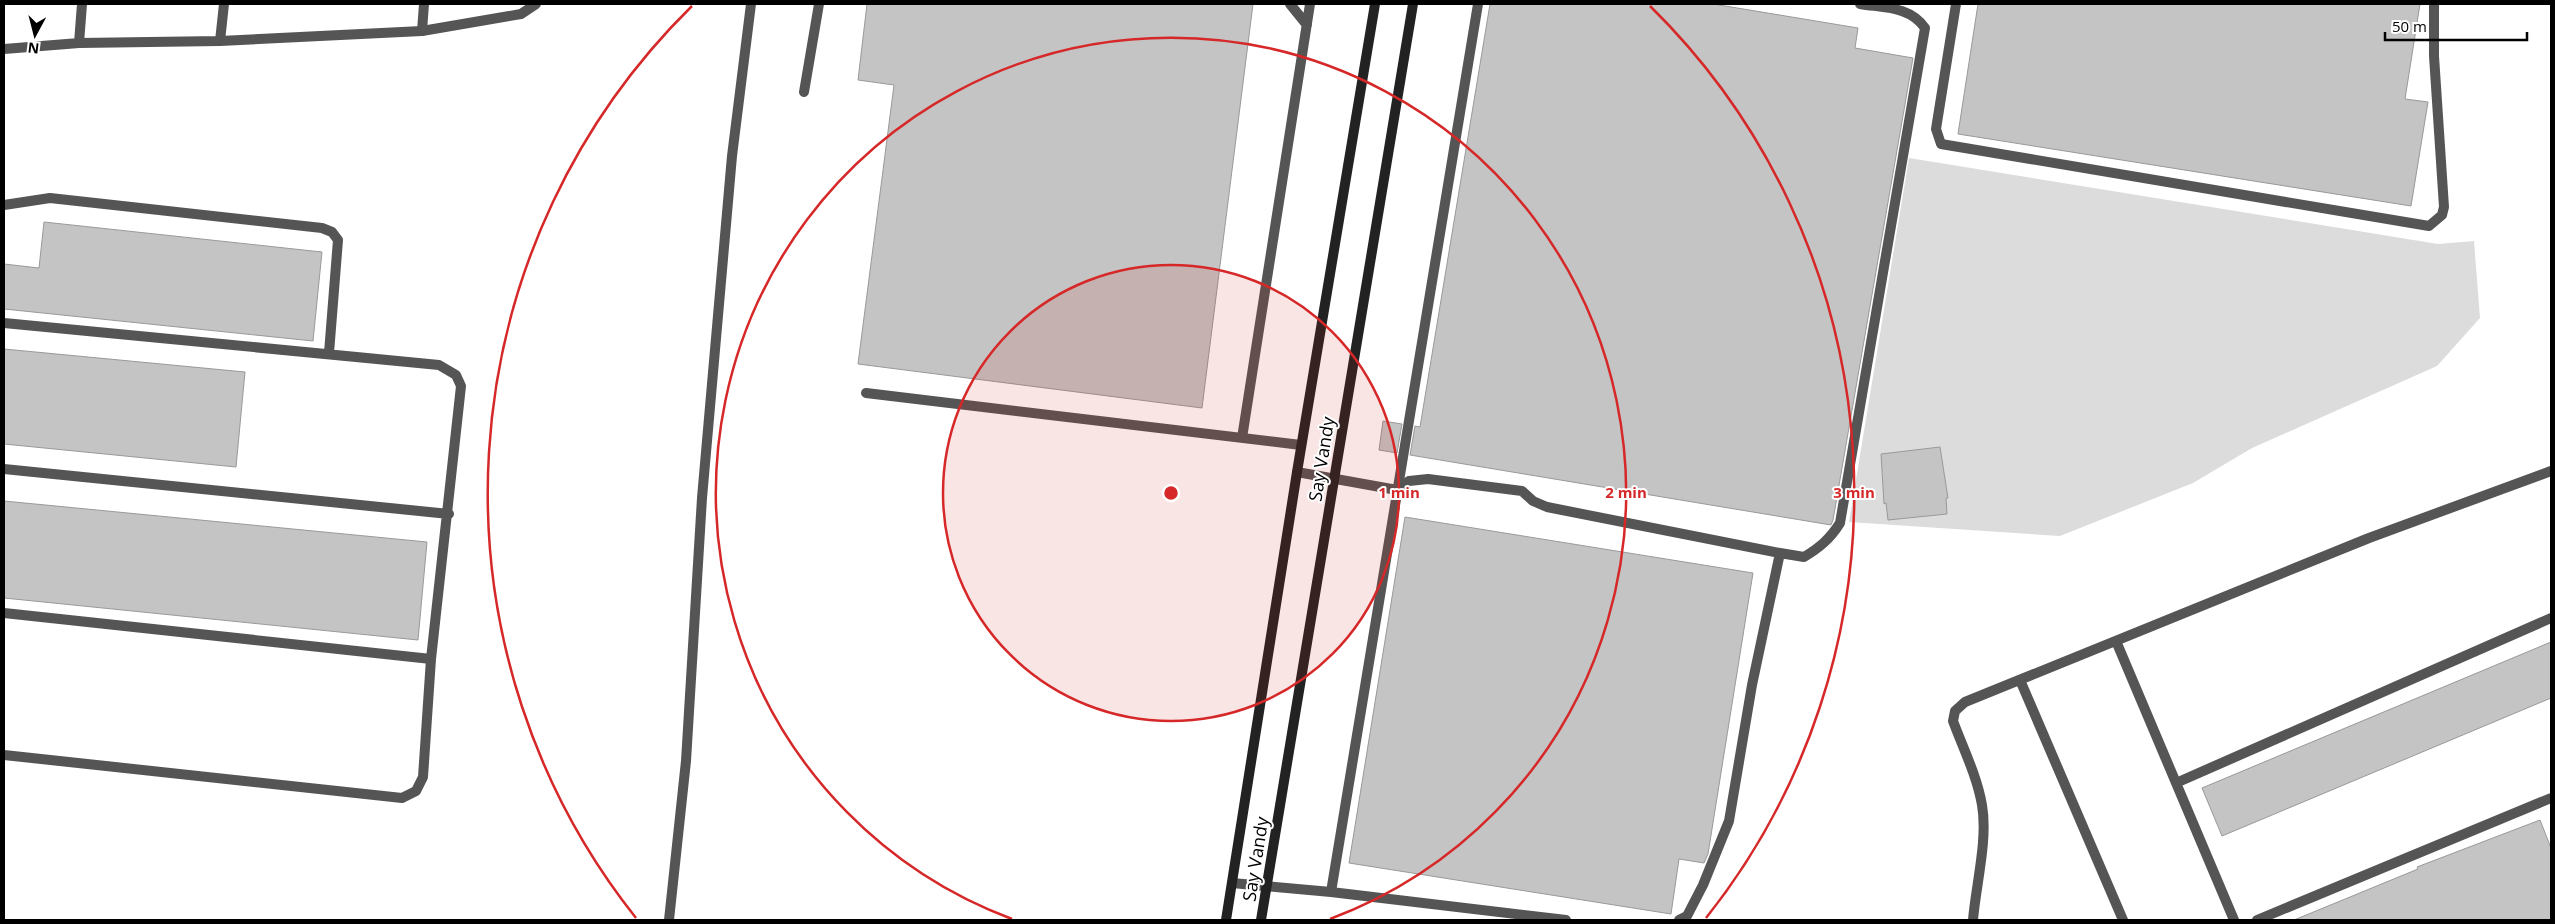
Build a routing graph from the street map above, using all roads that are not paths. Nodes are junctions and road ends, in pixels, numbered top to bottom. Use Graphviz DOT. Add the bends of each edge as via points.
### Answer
graph roads {
  1 [pos="82,4"];
  2 [pos="224,4"];
  3 [pos="424,4"];
  4 [pos="536,4"];
  5 [pos="751,4"];
  6 [pos="819,4"];
  7 [pos="1290,4"];
  8 [pos="1310,4"];
  9 [pos="1375,4"];
  10 [pos="1412,4"];
  11 [pos="1478,4"];
  12 [pos="1860,4"];
  13 [pos="1956,4"];
  14 [pos="2434,4"];
  15 [pos="1307,25"];
  16 [pos="422,31"];
  17 [pos="220,41"];
  18 [pos="79,43"];
  19 [pos="4,49"];
  20 [pos="804,92"];
  21 [pos="4,204"];
  22 [pos="4,323"];
  23 [pos="329,353"];
  24 [pos="866,393"];
  25 [pos="1242,438"];
  26 [pos="1301,445"];
  27 [pos="4,469"];
  28 [pos="2551,471"];
  29 [pos="1297,472"];
  30 [pos="1335,478"];
  31 [pos="1397,490"];
  32 [pos="449,514"];
  33 [pos="1780,553"];
  34 [pos="4,613"];
  35 [pos="2551,618"];
  36 [pos="2116,641"];
  37 [pos="431,659"];
  38 [pos="2020,680"];
  39 [pos="4,755"];
  40 [pos="2176,783"];
  41 [pos="2551,798"];
  42 [pos="1232,883"];
  43 [pos="1266,888"];
  44 [pos="1331,892"];
  45 [pos="669,920"];
  46 [pos="1226,920"];
  47 [pos="1261,920"];
  48 [pos="1566,920"];
  49 [pos="1679,920"];
  50 [pos="1973,920"];
  51 [pos="2123,920"];
  52 [pos="2234,920"];
  53 [pos="2257,920"];
  1 -- 18 [label="street"];
  2 -- 17 [label="street"];
  3 -- 16 [label="street"];
  4 -- 16 [label="street" via="521,14"];
  5 -- 45 [label="street" via="730,175 702,498 686,761"];
  6 -- 20 [label="street"];
  7 -- 15 [label="street"];
  8 -- 15 [label="street"];
  9 -- 26 [label="street, Say Vandy"];
  10 -- 30 [label="street, Say Vandy"];
  11 -- 31 [label="street"];
  12 -- 33 [label="street" via="1908,12 1925,28 1840,524 1820,547 1804,557"];
  13 -- 14 [label="street" via="1936,129 1941,144 2429,226 2442,215 2444,207 2434,56"];
  15 -- 25 [label="street"];
  16 -- 17 [label="street"];
  17 -- 18 [label="street"];
  18 -- 19 [label="street"];
  21 -- 23 [label="street" via="50,198 327,230 338,240"];
  22 -- 23 [label="street"];
  23 -- 32 [label="street" via="439,365 456,375 461,386"];
  24 -- 25 [label="street"];
  25 -- 26 [label="street"];
  26 -- 29 [label="street, Say Vandy"];
  27 -- 32 [label="street"];
  28 -- 36 [label="street" via="2369,538"];
  29 -- 30 [label="street"];
  29 -- 42 [label="street, Say Vandy"];
  30 -- 31 [label="street"];
  30 -- 43 [label="street, Say Vandy"];
  31 -- 33 [label="street" via="1409,481 1428,478 1522,491 1548,508"];
  31 -- 44 [label="street"];
  32 -- 37 [label="street"];
  33 -- 49 [label="street" via="1752,685 1729,821 1687,916"];
  34 -- 37 [label="street"];
  35 -- 40 [label="street"];
  36 -- 38 [label="street"];
  36 -- 40 [label="street"];
  37 -- 39 [label="street" via="424,778 416,792 402,798"];
  38 -- 50 [label="street" via="1965,702 1955,711 1953,721 1982,806"];
  38 -- 51 [label="street"];
  40 -- 52 [label="street"];
  41 -- 53 [label="street"];
  42 -- 43 [label="street"];
  42 -- 46 [label="street, Say Vandy"];
  43 -- 44 [label="street"];
  43 -- 47 [label="street, Say Vandy"];
  44 -- 48 [label="street"];
}
